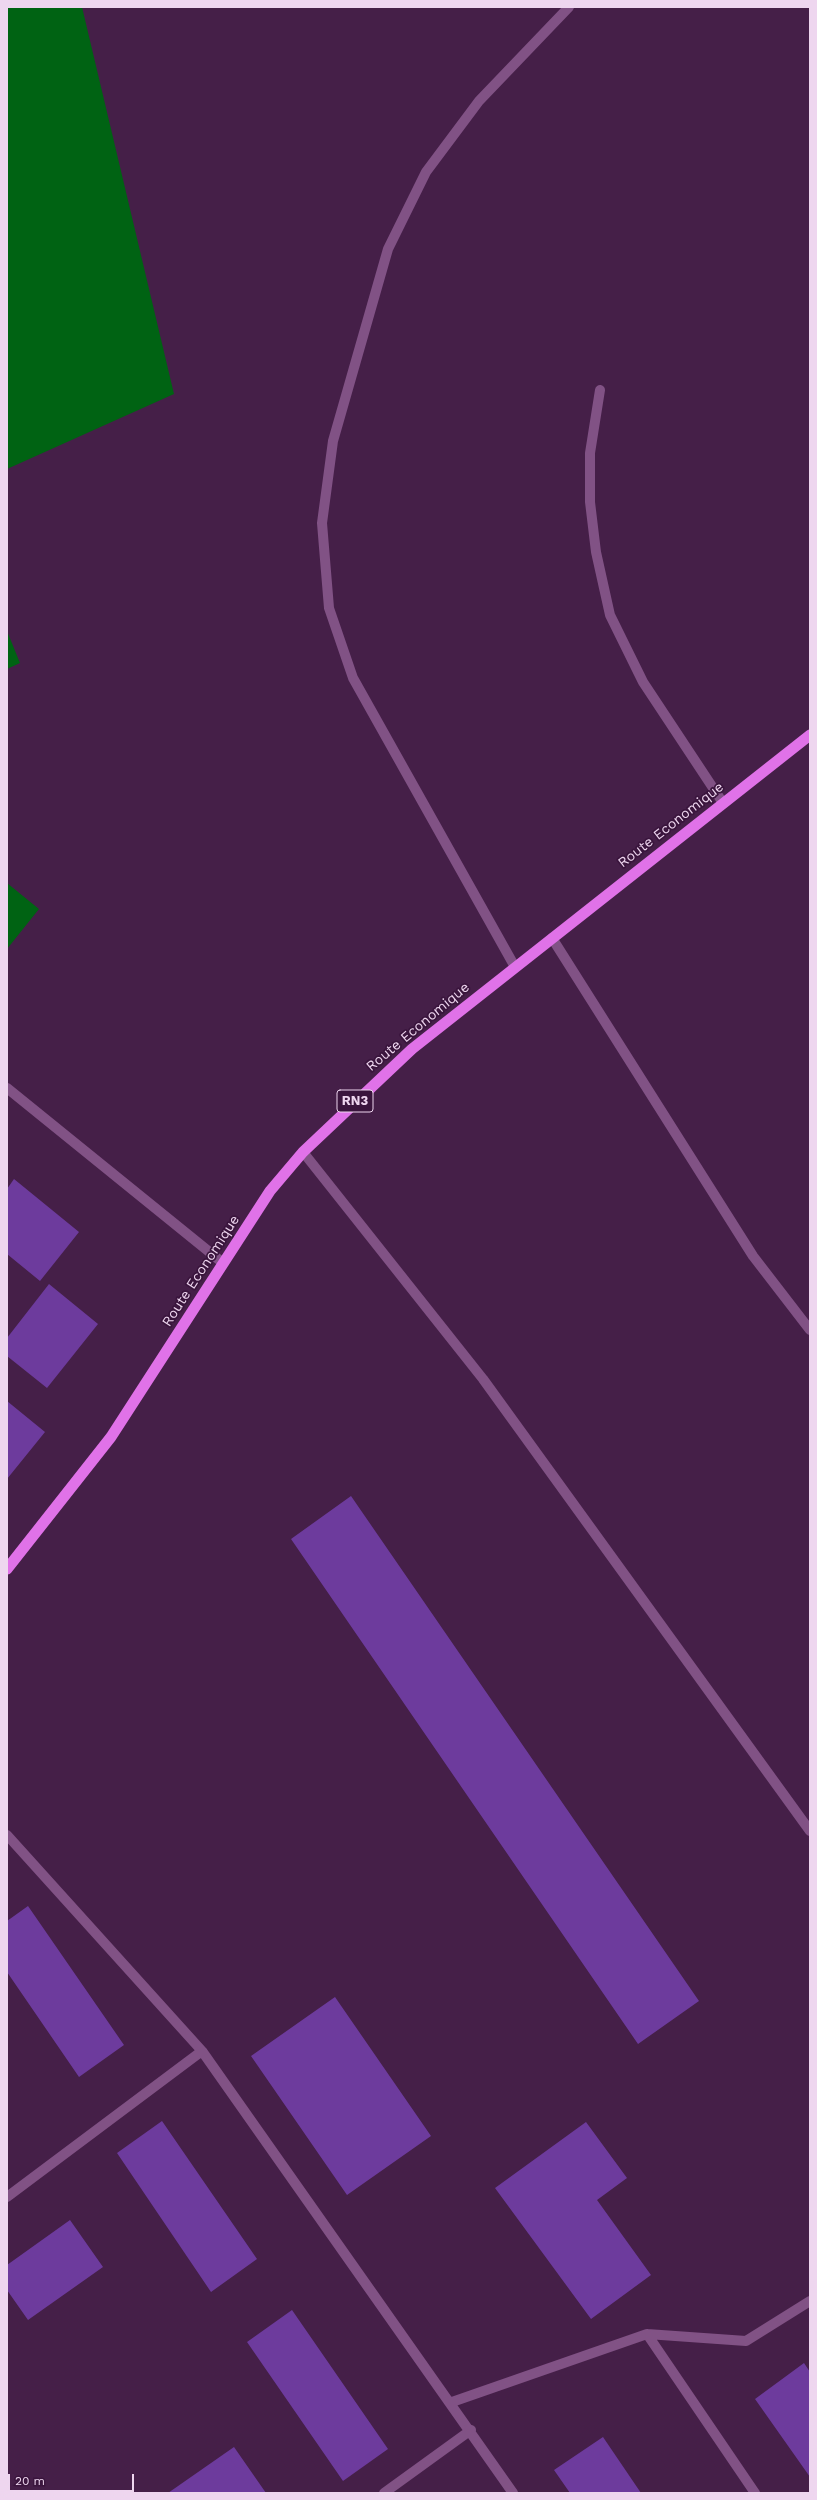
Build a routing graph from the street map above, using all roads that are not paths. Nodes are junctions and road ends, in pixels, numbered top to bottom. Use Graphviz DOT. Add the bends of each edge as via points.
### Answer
graph roads {
  1 [pos="569,7"];
  2 [pos="600,390"];
  3 [pos="810,735"];
  4 [pos="723,803"];
  5 [pos="552,938"];
  6 [pos="515,967"];
  7 [pos="7,1088"];
  8 [pos="303,1152"];
  9 [pos="223,1264"];
  10 [pos="810,1330"];
  11 [pos="7,1569"];
  12 [pos="810,1832"];
  13 [pos="7,1835"];
  14 [pos="202,2051"];
  15 [pos="7,2197"];
  16 [pos="810,2301"];
  17 [pos="647,2334"];
  18 [pos="452,2402"];
  19 [pos="471,2430"];
  20 [pos="384,2493"];
  21 [pos="513,2493"];
  22 [pos="755,2493"];
  1 -- 6 [label="street" via="479,101 430,166 388,249 333,442 322,523 329,608 353,678"];
  2 -- 4 [label="street" via="590,453 590,502 596,552 610,615 643,682"];
  3 -- 4 [label="highway, Route Economique / RN3"];
  4 -- 5 [label="highway, Route Economique / RN3"];
  5 -- 6 [label="highway, Route Economique / RN3"];
  5 -- 10 [label="street" via="753,1256"];
  6 -- 8 [label="highway, Route Economique / RN3" via="412,1049"];
  7 -- 9 [label="street"];
  8 -- 9 [label="highway, Route Economique / RN3" via="270,1191"];
  8 -- 12 [label="street" via="484,1379"];
  9 -- 11 [label="highway, Route Economique / RN3" via="111,1437"];
  13 -- 14 [label="street"];
  14 -- 15 [label="street"];
  14 -- 18 [label="street"];
  16 -- 17 [label="street" via="746,2341"];
  17 -- 18 [label="street"];
  17 -- 22 [label="street"];
  18 -- 19 [label="street"];
  19 -- 20 [label="street"];
  19 -- 21 [label="street"];
}
